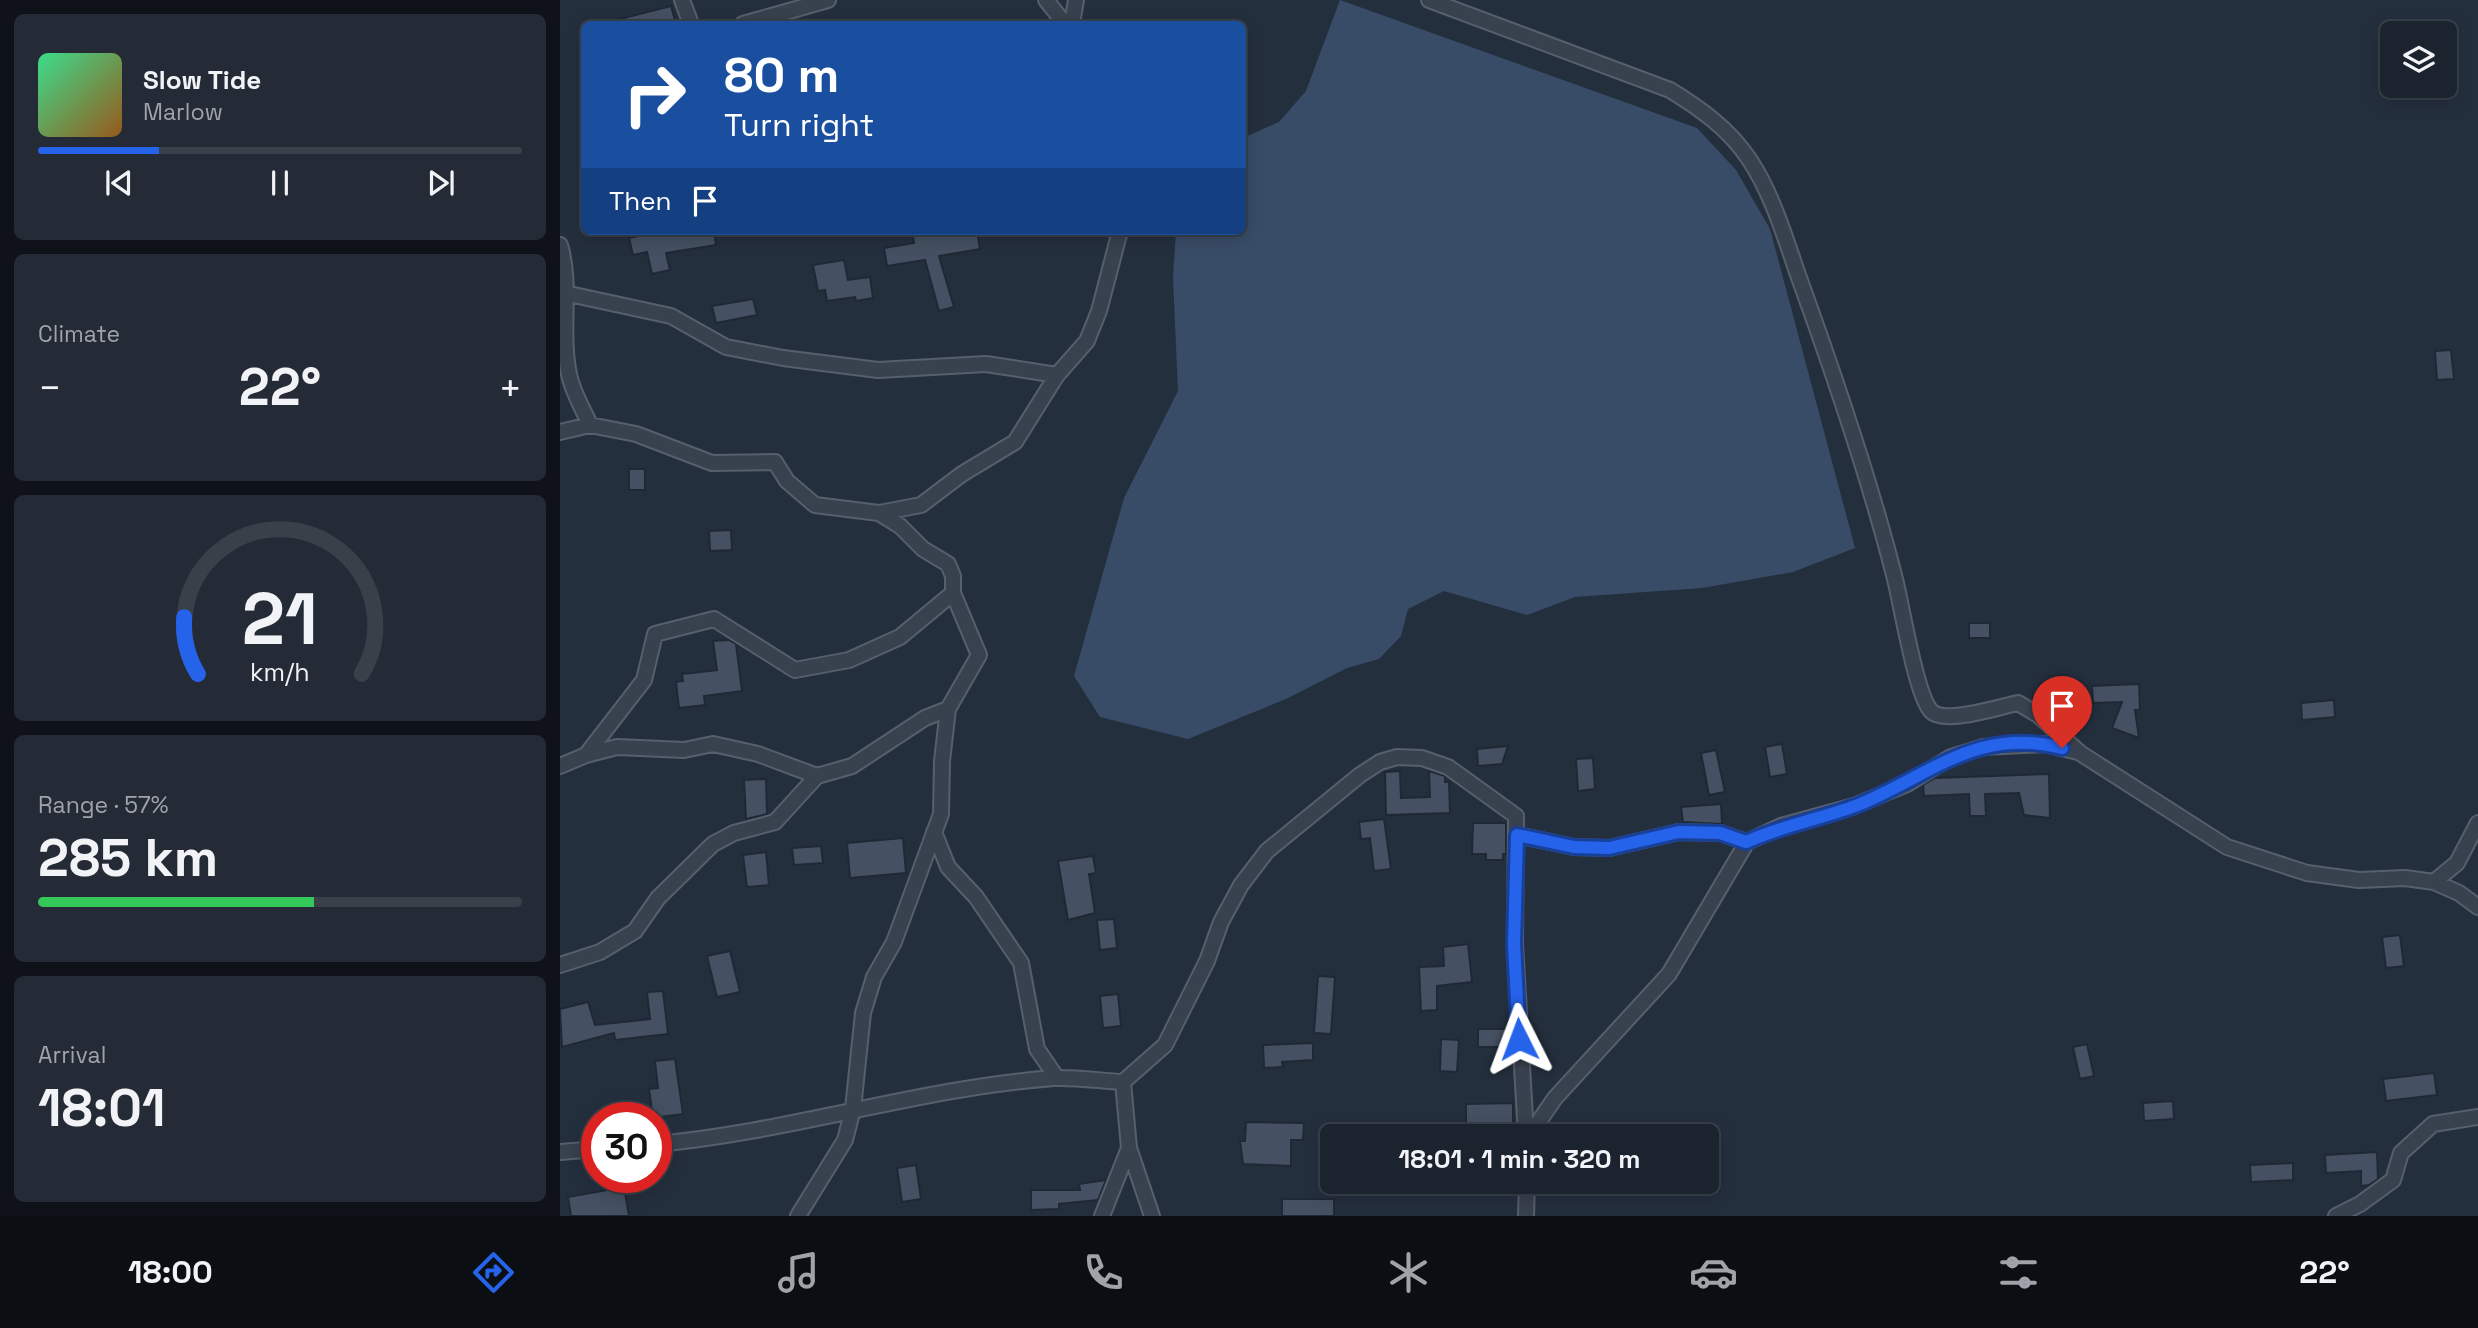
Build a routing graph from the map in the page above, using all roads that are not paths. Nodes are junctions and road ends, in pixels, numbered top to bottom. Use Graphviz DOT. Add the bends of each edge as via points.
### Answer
graph roads {
  1 [pos="682,0"];
  2 [pos="828,0"];
  3 [pos="1046,0"];
  4 [pos="1076,0"];
  5 [pos="1429,0"];
  6 [pos="690,21"];
  7 [pos="754,21"];
  8 [pos="1063,21"];
  9 [pos="1072,21"];
  10 [pos="1119,235"];
  11 [pos="560,245"];
  12 [pos="562,293"];
  13 [pos="1056,375"];
  14 [pos="590,425"];
  15 [pos="560,432"];
  16 [pos="879,513"];
  17 [pos="953,593"];
  18 [pos="948,709"];
  19 [pos="2080,753"];
  20 [pos="586,755"];
  21 [pos="560,766"];
  22 [pos="817,776"];
  23 [pos="2478,823"];
  24 [pos="934,832"];
  25 [pos="1517,835"];
  26 [pos="1746,842"];
  27 [pos="2434,882"];
  28 [pos="2478,908"];
  29 [pos="560,965"];
  30 [pos="1056,1078"];
  31 [pos="1123,1082"];
  32 [pos="853,1109"];
  33 [pos="2478,1117"];
  34 [pos="1527,1124"];
  35 [pos="1537,1124"];
  36 [pos="672,1143"];
  37 [pos="1129,1148"];
  38 [pos="581,1150"];
  39 [pos="560,1152"];
  40 [pos="1527,1194"];
  41 [pos="798,1216"];
  42 [pos="1101,1216"];
  43 [pos="1152,1216"];
  44 [pos="1526,1216"];
  45 [pos="2336,1216"];
  1 -- 6 [label="street"];
  2 -- 7 [label="street"];
  3 -- 8 [label="street"];
  4 -- 9 [label="street"];
  5 -- 19 [label="street" via="1670,90 1729,133 1751,160 1778,220 1836,380 1895,577 1920,693 1932,713 1946,719 2018,703 2039,715"];
  10 -- 13 [label="street" via="1087,341"];
  11 -- 12 [label="street" via="568,270"];
  12 -- 13 [label="street" via="671,316 726,348 783,358 878,370 986,364"];
  12 -- 14 [label="street" via="569,377"];
  13 -- 16 [label="street" via="1015,442 921,505"];
  14 -- 15 [label="street"];
  14 -- 16 [label="street" via="636,434 712,463 775,462 787,481 815,505"];
  16 -- 17 [label="street" via="948,564"];
  17 -- 18 [label="street" via="979,655"];
  17 -- 20 [label="street" via="900,637 849,660 795,670 714,619 655,634 643,680"];
  18 -- 22 [label="street" via="925,718 852,766"];
  18 -- 24 [label="street" via="941,814"];
  19 -- 26 [label="street" via="2045,744 1983,747 1951,757 1907,784 1854,806 1781,826"];
  19 -- 27 [label="street" via="2227,846 2307,873"];
  20 -- 21 [label="street"];
  20 -- 22 [label="street" via="617,747 684,751 713,744 758,754"];
  22 -- 29 [label="street" via="775,822 713,844 658,898 635,930 600,952"];
  23 -- 27 [label="street" via="2457,863"];
  24 -- 30 [label="street" via="948,867 976,897 1021,963 1037,1049"];
  24 -- 32 [label="street" via="863,1013"];
  25 -- 26 [label="street" via="1574,847 1609,848 1679,832 1720,833"];
  25 -- 31 [label="street" via="1516,816 1448,767 1422,758 1380,762 1267,851 1221,922 1165,1045"];
  25 -- 34 [label="street" via="1514,944"];
  26 -- 35 [label="street" via="1669,974"];
  27 -- 28 [label="street"];
  30 -- 31 [label="street"];
  30 -- 32 [label="street"];
  31 -- 37 [label="street"];
  32 -- 36 [label="street" via="714,1139"];
  32 -- 41 [label="street" via="845,1140"];
  33 -- 45 [label="street" via="2433,1124 2401,1153 2393,1180"];
  37 -- 42 [label="street"];
  37 -- 43 [label="street"];
  38 -- 39 [label="street"];
  40 -- 44 [label="street"];
}
